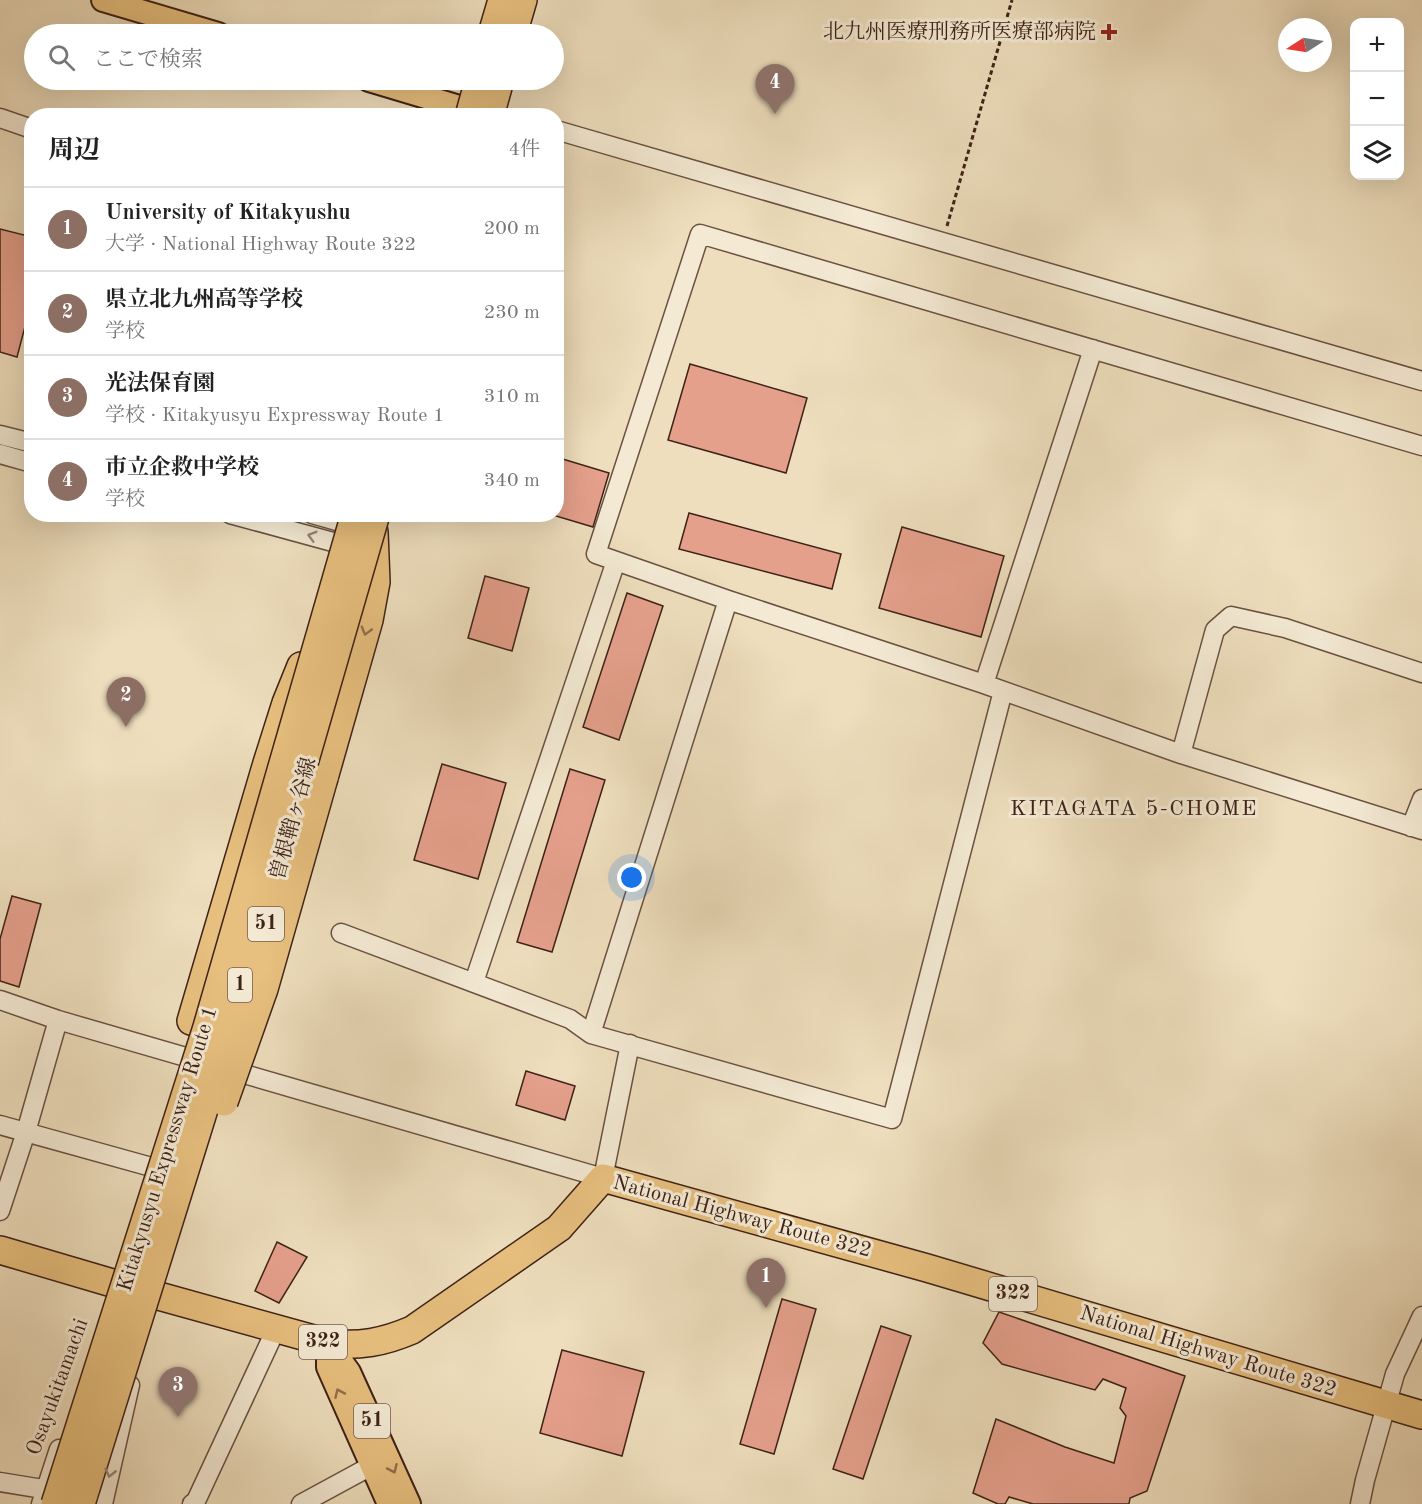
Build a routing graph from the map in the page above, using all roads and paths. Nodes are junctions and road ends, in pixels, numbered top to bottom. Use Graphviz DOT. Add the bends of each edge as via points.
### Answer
graph roads {
  1 [pos="103,0"];
  2 [pos="496,0"];
  3 [pos="502,0"];
  4 [pos="524,0"];
  5 [pos="1012,0"];
  6 [pos="184,24"];
  7 [pos="490,24"];
  8 [pos="495,24"];
  9 [pos="517,24"];
  10 [pos="403,90"];
  11 [pos="477,90"];
  12 [pos="480,90"];
  13 [pos="496,90"];
  14 [pos="463,108"];
  15 [pos="481,108"];
  16 [pos="482,108"];
  17 [pos="486,108"];
  18 [pos="0,118"];
  19 [pos="24,126"];
  20 [pos="564,132"];
  21 [pos="942,242"];
  22 [pos="1093,349"];
  23 [pos="1422,381"];
  24 [pos="0,435"];
  25 [pos="24,441"];
  26 [pos="1422,446"];
  27 [pos="0,454"];
  28 [pos="24,461"];
  29 [pos="317,522"];
  30 [pos="344,522"];
  31 [pos="360,526"];
  32 [pos="616,561"];
  33 [pos="728,600"];
  34 [pos="311,643"];
  35 [pos="1422,673"];
  36 [pos="984,684"];
  37 [pos="1003,691"];
  38 [pos="1181,754"];
  39 [pos="1422,799"];
  40 [pos="1416,828"];
  41 [pos="340,933"];
  42 [pos="474,982"];
  43 [pos="0,1000"];
  44 [pos="58,1020"];
  45 [pos="591,1034"];
  46 [pos="630,1044"];
  47 [pos="187,1056"];
  48 [pos="224,1069"];
  49 [pos="0,1125"];
  50 [pos="26,1132"];
  51 [pos="155,1168"];
  52 [pos="603,1178"];
  53 [pos="0,1211"];
  54 [pos="0,1250"];
  55 [pos="121,1290"];
  56 [pos="151,1293"];
  57 [pos="1422,1316"];
  58 [pos="276,1329"];
  59 [pos="328,1343"];
  60 [pos="1388,1406"];
  61 [pos="1422,1415"];
  62 [pos="99,1453"];
  63 [pos="371,1466"];
  64 [pos="0,1482"];
  65 [pos="45,1500"];
  66 [pos="96,1504"];
  67 [pos="192,1504"];
  68 [pos="301,1504"];
  69 [pos="389,1504"];
  70 [pos="410,1504"];
  71 [pos="1360,1504"];
  1 -- 6 [label="main road"];
  2 -- 7 [label="main road"];
  3 -- 8 [label="highway"];
  4 -- 9 [label="highway"];
  5 -- 21 [label="path"];
  10 -- 14 [label="main road"];
  11 -- 15 [label="main road"];
  12 -- 16 [label="highway, bridge"];
  13 -- 17 [label="highway, bridge"];
  18 -- 19 [label="street"];
  20 -- 21 [label="street"];
  21 -- 23 [label="street"];
  22 -- 26 [label="street"];
  22 -- 32 [label="street" via="700,234 596,554"];
  22 -- 36 [label="street"];
  24 -- 25 [label="street"];
  27 -- 28 [label="street"];
  31 -- 29 [label="street, one-way"];
  30 -- 31 [label="street"];
  31 -- 34 [label="main road, 曽根鞘ヶ谷線 / 51"];
  31 -- 48 [label="main road, 曽根鞘ヶ谷線 / 51" via="323,710"];
  31 -- 55 [label="highway, Kitakyusyu Expressway Route 1 / 1, bridge" via="207,1027"];
  31 -- 62 [label="highway, Kitakyusyu Expressway Route 1 / 1, bridge" via="205,1106"];
  31 -- 62 [label="highway, one-way, bridge" via="376,582 369,620 264,990 194,1174"];
  32 -- 33 [label="street"];
  32 -- 42 [label="street"];
  33 -- 36 [label="street"];
  33 -- 45 [label="street"];
  34 -- 47 [label="main road, 曽根鞘ヶ谷線 / 51"];
  34 -- 55 [label="highway, bridge" via="267,763 169,1099"];
  35 -- 38 [label="street" via="1285,628 1231,616 1215,630"];
  36 -- 37 [label="street"];
  37 -- 38 [label="street"];
  37 -- 46 [label="street" via="891,1119"];
  38 -- 40 [label="street"];
  39 -- 40 [label="street"];
  41 -- 42 [label="street"];
  42 -- 45 [label="street" via="570,1019"];
  43 -- 44 [label="street"];
  44 -- 47 [label="street"];
  44 -- 50 [label="street"];
  45 -- 46 [label="street"];
  46 -- 52 [label="street"];
  47 -- 48 [label="street"];
  47 -- 51 [label="main road, 曽根鞘ヶ谷線 / 51"];
  48 -- 52 [label="street"];
  48 -- 56 [label="main road, 曽根鞘ヶ谷線 / 51"];
  49 -- 50 [label="street"];
  50 -- 51 [label="street"];
  50 -- 53 [label="street"];
  51 -- 55 [label="main road, 曽根鞘ヶ谷線 / 51"];
  52 -- 59 [label="highway, National Highway Route 322 / 322" via="559,1228 412,1330 367,1345"];
  52 -- 60 [label="highway, National Highway Route 322 / 322" via="927,1268"];
  54 -- 55 [label="highway, National Highway Route 322 / 322"];
  55 -- 56 [label="highway, National Highway Route 322 / 322"];
  55 -- 65 [label="highway, Kitakyusyu Expressway Route 1 / 1, bridge"];
  56 -- 58 [label="highway, National Highway Route 322 / 322"];
  56 -- 66 [label="street, one-way"];
  57 -- 60 [label="street" via="1395,1374"];
  58 -- 59 [label="highway, National Highway Route 322 / 322"];
  58 -- 67 [label="street"];
  63 -- 59 [label="main road, 51, one-way" via="328,1367"];
  59 -- 70 [label="main road, 51, one-way" via="349,1372"];
  60 -- 61 [label="highway, National Highway Route 322 / 322"];
  60 -- 71 [label="street"];
  62 -- 66 [label="highway, Kitakyusyu Expressway Route 1 / 1, bridge"];
  63 -- 68 [label="street"];
  63 -- 69 [label="main road, 51"];
  64 -- 65 [label="street"];
  65 -- 66 [label="street"];
}
